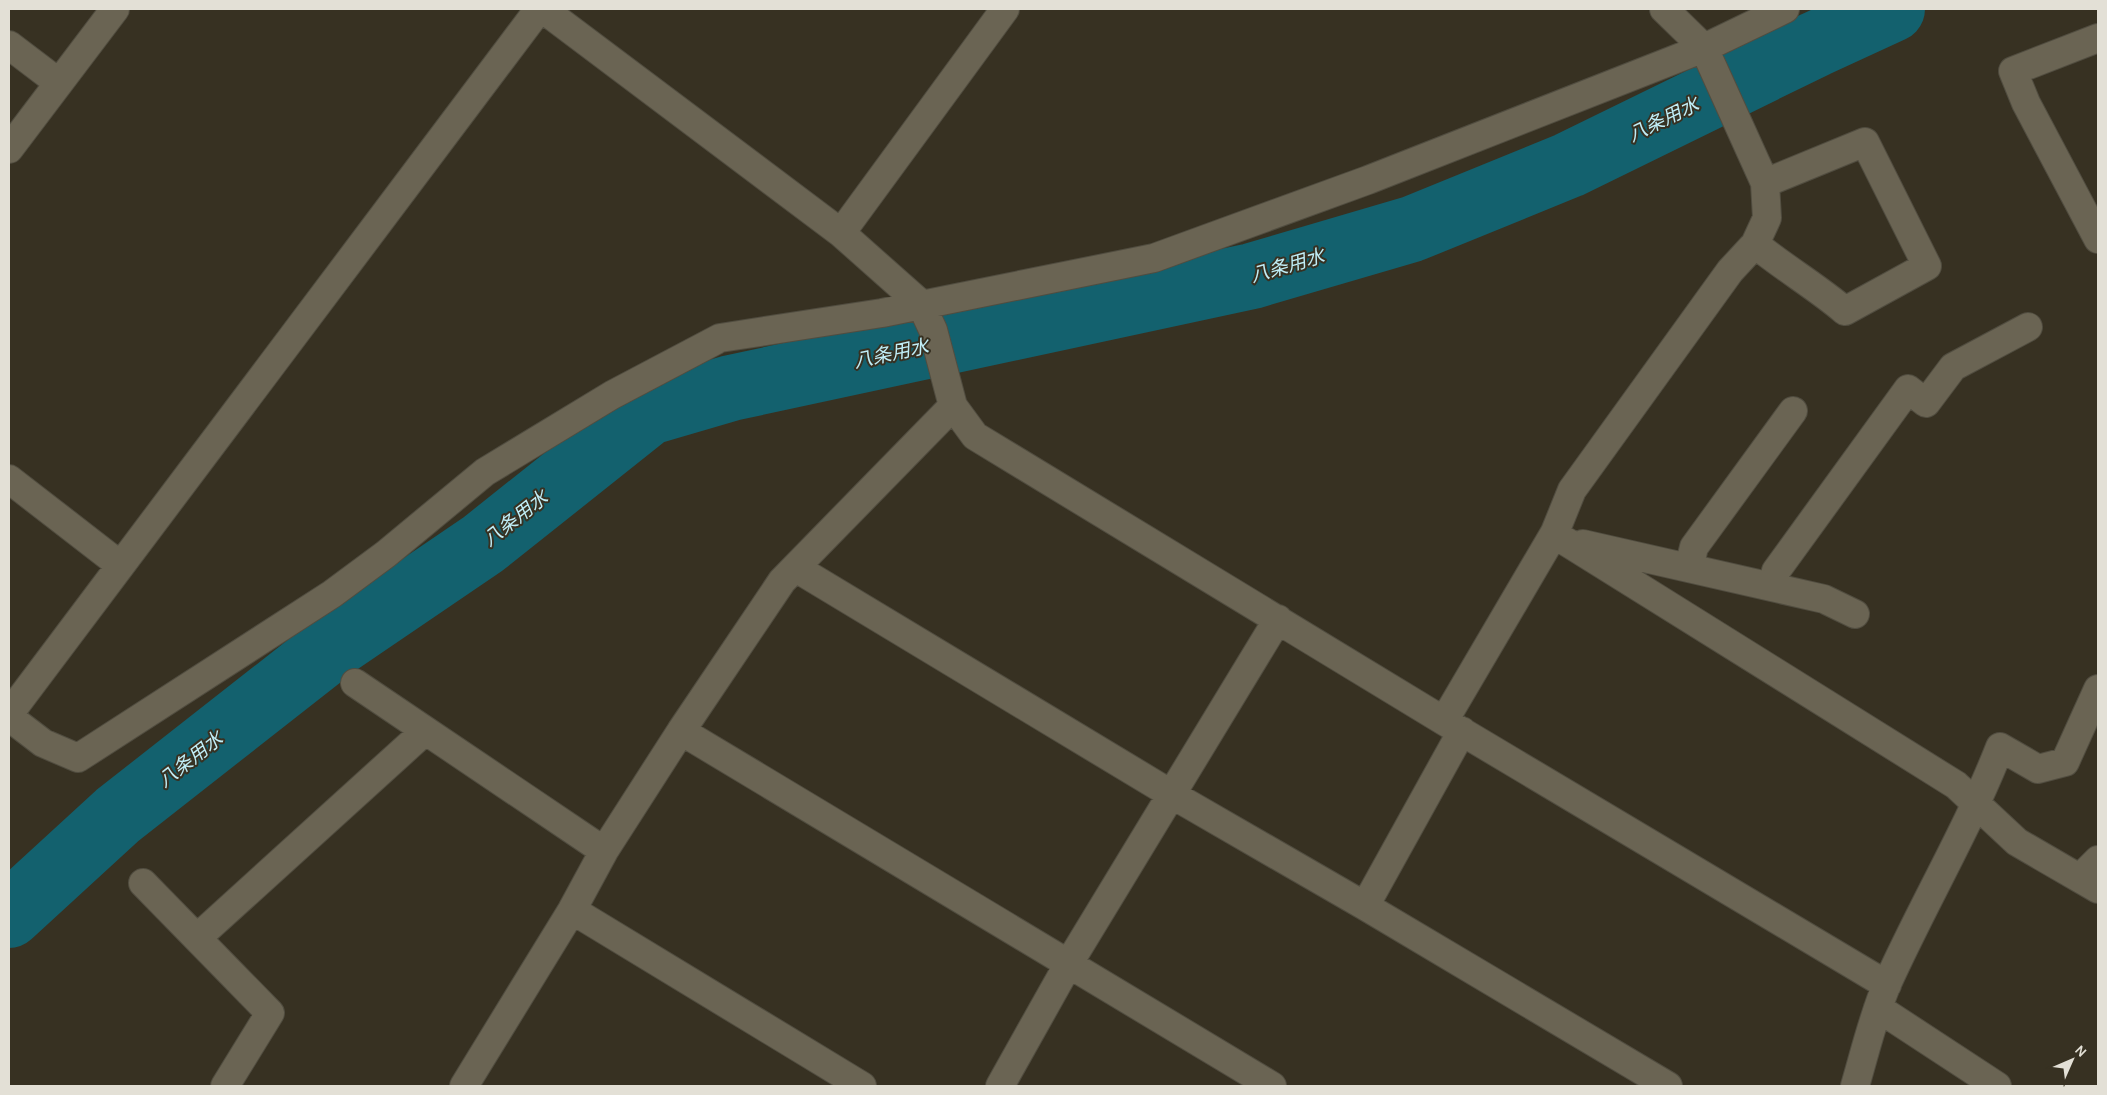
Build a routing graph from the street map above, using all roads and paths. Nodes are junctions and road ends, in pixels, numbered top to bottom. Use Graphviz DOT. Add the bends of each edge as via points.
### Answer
graph roads {
  1 [pos="115,9"];
  2 [pos="541,9"];
  3 [pos="1005,9"];
  4 [pos="1664,9"];
  5 [pos="1785,9"];
  6 [pos="2098,38"];
  7 [pos="9,45"];
  8 [pos="1704,48"];
  9 [pos="59,83"];
  10 [pos="9,149"];
  11 [pos="1765,183"];
  12 [pos="841,232"];
  13 [pos="2098,239"];
  14 [pos="1755,244"];
  15 [pos="921,304"];
  16 [pos="2028,327"];
  17 [pos="953,406"];
  18 [pos="1793,411"];
  19 [pos="9,479"];
  20 [pos="1559,536"];
  21 [pos="120,565"];
  22 [pos="796,568"];
  23 [pos="1689,568"];
  24 [pos="1772,587"];
  25 [pos="1855,614"];
  26 [pos="1278,619"];
  27 [pos="355,683"];
  28 [pos="2098,688"];
  29 [pos="9,715"];
  30 [pos="1453,726"];
  31 [pos="425,731"];
  32 [pos="680,731"];
  33 [pos="1171,794"];
  34 [pos="1977,805"];
  35 [pos="604,851"];
  36 [pos="2092,876"];
  37 [pos="143,883"];
  38 [pos="1365,906"];
  39 [pos="572,910"];
  40 [pos="197,938"];
  41 [pos="1069,963"];
  42 [pos="1883,997"];
  43 [pos="225,1086"];
  44 [pos="464,1086"];
  45 [pos="862,1086"];
  46 [pos="1000,1086"];
  47 [pos="1272,1086"];
  48 [pos="1668,1086"];
  49 [pos="1855,1086"];
  50 [pos="1997,1086"];
  1 -- 9 [label="street"];
  2 -- 12 [label="street"];
  2 -- 21 [label="street"];
  3 -- 12 [label="street"];
  4 -- 8 [label="street"];
  5 -- 8 [label="street"];
  6 -- 13 [label="street" via="2013,71 2026,103"];
  7 -- 9 [label="street"];
  8 -- 11 [label="street"];
  8 -- 15 [label="street" via="1368,180 1154,258"];
  9 -- 10 [label="street"];
  11 -- 14 [label="street" via="1767,218"];
  11 -- 14 [label="street" via="1865,142 1927,266 1845,311"];
  12 -- 15 [label="street"];
  14 -- 20 [label="street" via="1730,270 1572,490"];
  15 -- 17 [label="street" via="933,330"];
  15 -- 29 [label="street" via="720,338 612,395 485,472 332,594 78,758 43,743"];
  16 -- 24 [label="street" via="1953,367 1926,403 1908,389 1776,571"];
  17 -- 22 [label="street"];
  17 -- 26 [label="street" via="975,436"];
  18 -- 23 [label="street" via="1694,547"];
  19 -- 21 [label="street"];
  20 -- 23 [label="street"];
  20 -- 30 [label="street"];
  20 -- 34 [label="street" via="1956,785"];
  21 -- 29 [label="street"];
  22 -- 32 [label="street" via="782,581"];
  22 -- 33 [label="street"];
  23 -- 24 [label="street"];
  24 -- 25 [label="street" via="1824,599"];
  26 -- 30 [label="street"];
  26 -- 33 [label="street"];
  27 -- 31 [label="street"];
  28 -- 34 [label="street" via="2065,762 2038,769 2000,747"];
  30 -- 38 [label="street"];
  30 -- 42 [label="street"];
  31 -- 35 [label="street"];
  31 -- 40 [label="street"];
  32 -- 35 [label="street"];
  32 -- 41 [label="street"];
  33 -- 38 [label="street"];
  33 -- 41 [label="street"];
  34 -- 36 [label="street" via="2017,842"];
  34 -- 42 [label="street"];
  35 -- 39 [label="street"];
  37 -- 40 [label="street"];
  38 -- 48 [label="street"];
  39 -- 44 [label="street"];
  39 -- 45 [label="street"];
  40 -- 43 [label="street" via="270,1013"];
  41 -- 46 [label="street"];
  41 -- 47 [label="street"];
  42 -- 49 [label="street"];
  42 -- 50 [label="street"];
}
